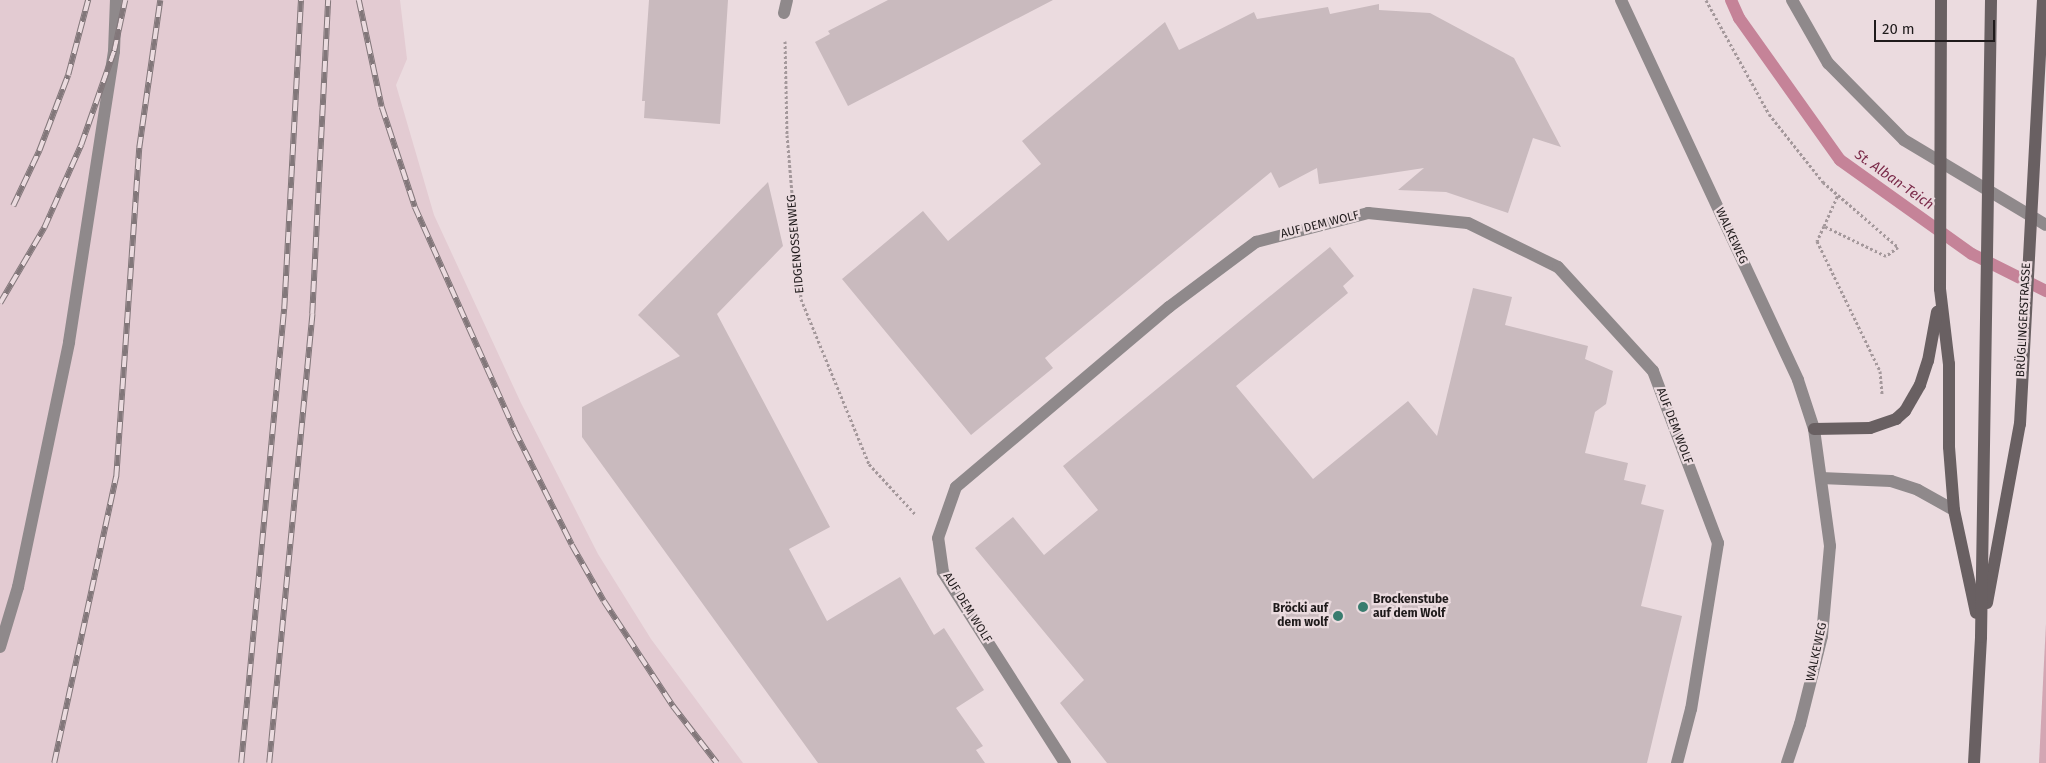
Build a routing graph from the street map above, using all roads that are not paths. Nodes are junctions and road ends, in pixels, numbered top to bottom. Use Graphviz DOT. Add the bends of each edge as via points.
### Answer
graph roads {
  1 [pos="116,0"];
  2 [pos="787,0"];
  3 [pos="1621,0"];
  4 [pos="1792,0"];
  5 [pos="1941,0"];
  6 [pos="1991,0"];
  7 [pos="2043,0"];
  8 [pos="784,13"];
  9 [pos="2042,89"];
  10 [pos="2046,225"];
  11 [pos="1940,323"];
  12 [pos="1814,429"];
  13 [pos="1821,478"];
  14 [pos="1954,510"];
  15 [pos="1981,637"];
  16 [pos="0,647"];
  17 [pos="1065,763"];
  18 [pos="1677,763"];
  19 [pos="1786,763"];
  20 [pos="1974,763"];
  1 -- 16 [label="street" via="114,51 69,342 18,587"];
  2 -- 8 [label="street"];
  3 -- 12 [label="street, WALKEWEG" via="1798,380"];
  4 -- 10 [label="street" via="1828,63 1904,140"];
  5 -- 11 [label="main road"];
  6 -- 15 [label="main road, BRÜGLINGERSTRASSE"];
  7 -- 9 [label="main road, BRÜGLINGERSTRASSE"];
  9 -- 15 [label="main road, BRÜGLINGERSTRASSE" via="2034,134 2020,424"];
  11 -- 12 [label="main road" via="1920,385 1905,412 1885,424"];
  11 -- 14 [label="main road, BRÜGLINGERSTRASSE" via="1949,364 1949,447"];
  12 -- 13 [label="street, WALKEWEG"];
  13 -- 14 [label="street" via="1891,481 1918,490"];
  13 -- 19 [label="street, WALKEWEG" via="1830,546 1822,636 1800,724"];
  14 -- 15 [label="main road, BRÜGLINGERSTRASSE"];
  15 -- 20 [label="main road, BRÜGLINGERSTRASSE"];
  17 -- 18 [label="street, AUF DEM WOLF" via="943,572 938,538 956,487 1169,307 1256,242 1368,213 1468,223 1558,267 1653,371 1718,543 1691,709"];
}
